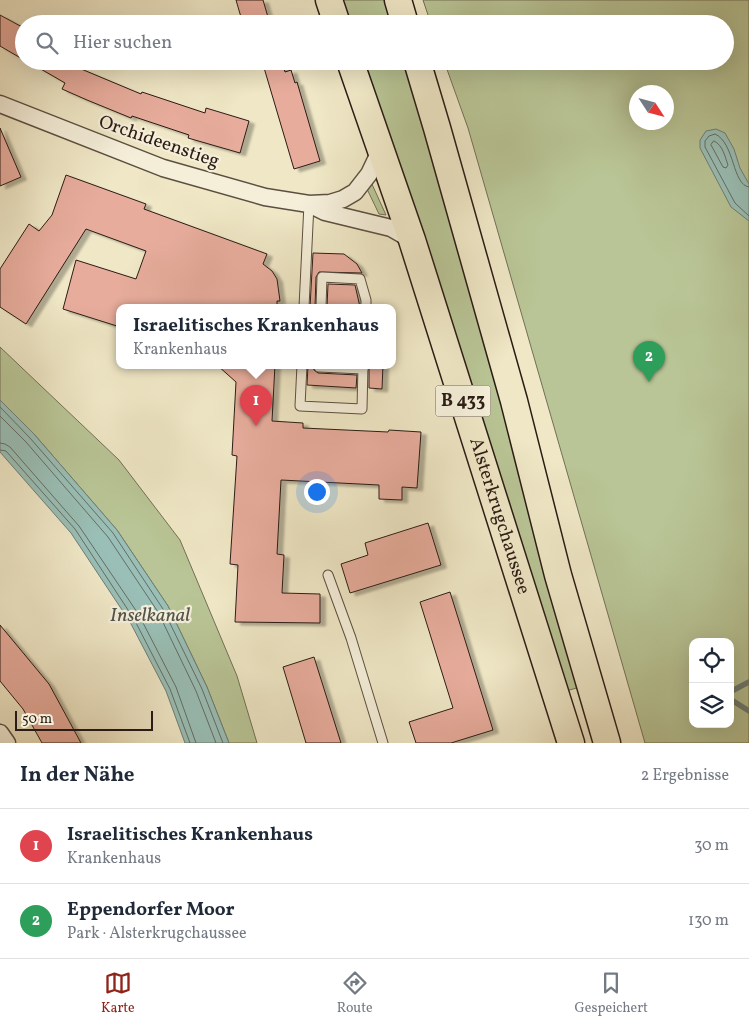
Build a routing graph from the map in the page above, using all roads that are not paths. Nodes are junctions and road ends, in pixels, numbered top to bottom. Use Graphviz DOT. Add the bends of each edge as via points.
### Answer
graph roads {
  1 [pos="329,0"];
  2 [pos="398,0"];
  3 [pos="334,15"];
  4 [pos="402,15"];
  5 [pos="353,70"];
  6 [pos="420,70"];
  7 [pos="0,104"];
  8 [pos="381,149"];
  9 [pos="309,204"];
  10 [pos="412,240"];
  11 [pos="304,304"];
  12 [pos="321,304"];
  13 [pos="366,304"];
  14 [pos="302,369"];
  15 [pos="363,369"];
  16 [pos="328,575"];
  17 [pos="0,733"];
  18 [pos="7,743"];
  19 [pos="383,743"];
  20 [pos="570,743"];
  21 [pos="607,743"];
  1 -- 3 [label="main road"];
  2 -- 4 [label="main road"];
  5 -- 8 [label="main road, Alsterkrugchaussee / B 433"];
  6 -- 21 [label="main road, Alsterkrugchaussee / B 433"];
  7 -- 9 [label="street, Orchideenstieg" via="163,168 265,197"];
  8 -- 9 [label="street, Orchideenstieg" via="369,174 354,192 330,203"];
  8 -- 10 [label="main road, Alsterkrugchaussee / B 433"];
  9 -- 10 [label="street, Orchideenstieg" via="325,212 391,228"];
  9 -- 11 [label="lane"];
  10 -- 20 [label="main road, Alsterkrugchaussee / B 433"];
  12 -- 13 [label="lane" via="322,277 360,280"];
  14 -- 15 [label="lane" via="300,406 362,410"];
  16 -- 19 [label="lane"];
  17 -- 18 [label="street"];
}
